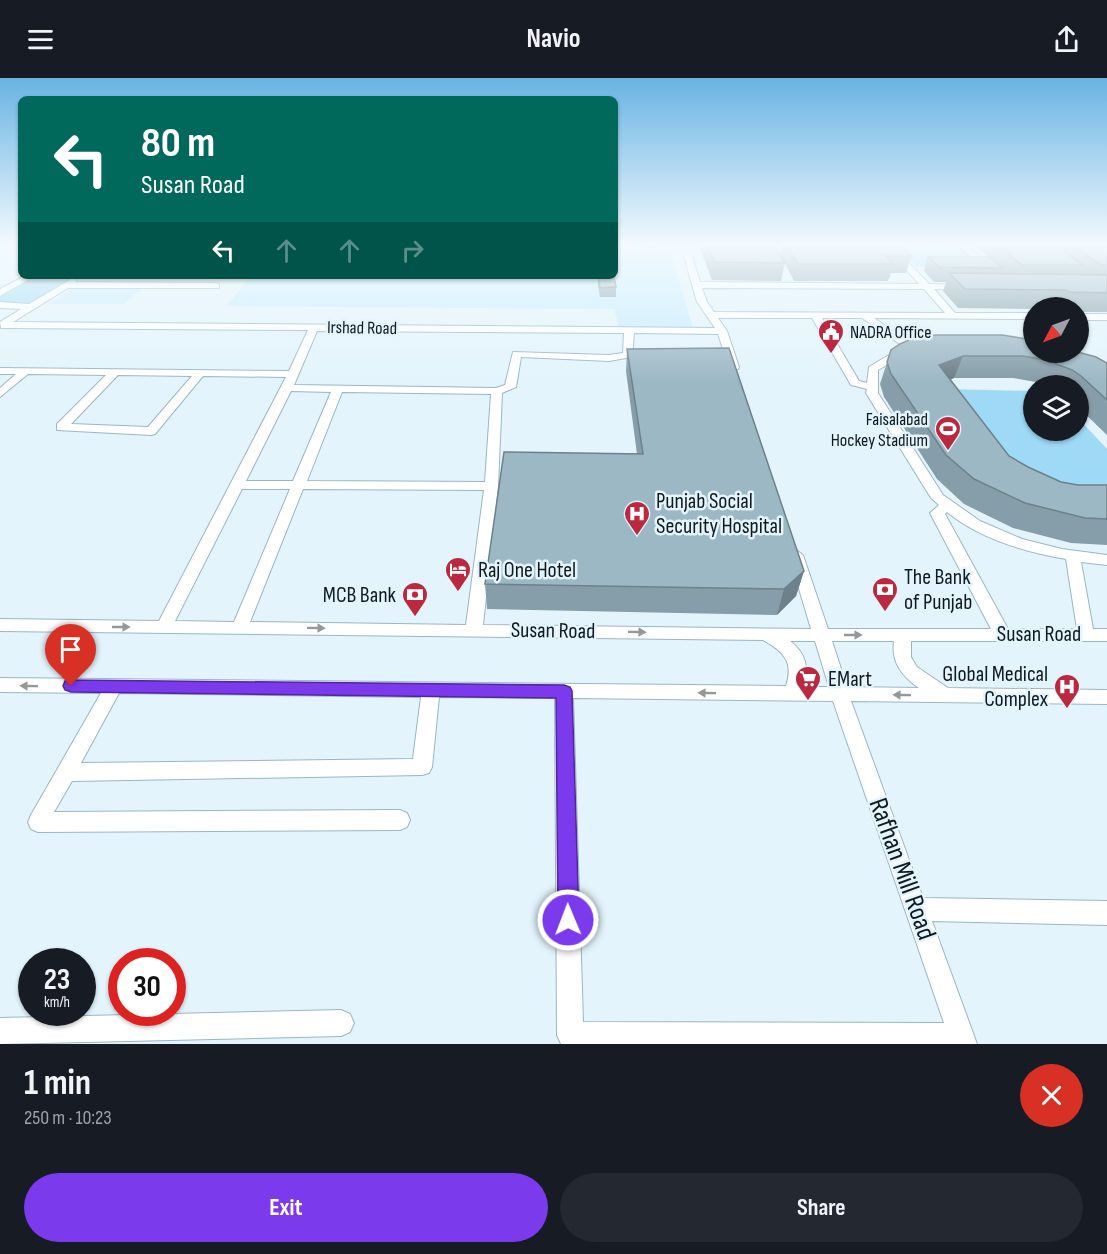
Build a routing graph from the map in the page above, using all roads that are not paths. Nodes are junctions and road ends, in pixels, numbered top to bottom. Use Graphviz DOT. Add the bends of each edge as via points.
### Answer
graph roads {
  1 [pos="56,291"];
  2 [pos="699,291"];
  3 [pos="931,291"];
  4 [pos="0,305"];
  5 [pos="30,307"];
  6 [pos="713,315"];
  7 [pos="815,315"];
  8 [pos="862,315"];
  9 [pos="953,316"];
  10 [pos="1089,317"];
  11 [pos="1107,317"];
  12 [pos="1023,320"];
  13 [pos="1,325"];
  14 [pos="314,327"];
  15 [pos="629,330"];
  16 [pos="722,331"];
  17 [pos="0,371"];
  18 [pos="26,371"];
  19 [pos="115,372"];
  20 [pos="200,373"];
  21 [pos="293,374"];
  22 [pos="737,376"];
  23 [pos="871,387"];
  24 [pos="287,388"];
  25 [pos="338,389"];
  26 [pos="497,391"];
  27 [pos="0,394"];
  28 [pos="237,485"];
  29 [pos="298,485"];
  30 [pos="491,486"];
  31 [pos="947,506"];
  32 [pos="793,545"];
  33 [pos="1073,557"];
  34 [pos="1107,560"];
  35 [pos="0,625"];
  36 [pos="164,627"];
  37 [pos="240,627"];
  38 [pos="474,630"];
  39 [pos="765,634"];
  40 [pos="1002,634"];
  41 [pos="1086,634"];
  42 [pos="1107,634"];
  43 [pos="822,635"];
  44 [pos="903,635"];
  45 [pos="0,685"];
  46 [pos="114,686"];
  47 [pos="431,690"];
  48 [pos="564,691"];
  49 [pos="792,694"];
  50 [pos="840,694"];
  51 [pos="945,695"];
  52 [pos="1107,697"];
  53 [pos="66,772"];
  54 [pos="400,820"];
  55 [pos="918,909"];
  56 [pos="1107,913"];
  57 [pos="341,1023"];
  58 [pos="0,1031"];
  59 [pos="570,1039"];
  60 [pos="962,1040"];
  1 -- 5 [label="street"];
  2 -- 6 [label="street"];
  3 -- 9 [label="street"];
  4 -- 5 [label="street"];
  5 -- 13 [label="street"];
  6 -- 7 [label="street"];
  6 -- 16 [label="street"];
  7 -- 8 [label="street"];
  7 -- 23 [label="street" via="855,382"];
  8 -- 9 [label="street"];
  8 -- 23 [label="street" via="922,350 891,358 873,369"];
  9 -- 12 [label="street"];
  10 -- 11 [label="street"];
  13 -- 14 [label="street, Irshad Road"];
  14 -- 15 [label="street, Irshad Road"];
  14 -- 21 [label="street"];
  15 -- 16 [label="street, Irshad Road"];
  15 -- 26 [label="street" via="628,355 609,358 517,354 510,387"];
  16 -- 22 [label="street"];
  17 -- 18 [label="street"];
  18 -- 19 [label="street"];
  18 -- 27 [label="street"];
  19 -- 20 [label="street"];
  19 -- 20 [label="street" via="61,427 151,431"];
  20 -- 21 [label="street"];
  21 -- 24 [label="street"];
  23 -- 31 [label="street" via="938,498"];
  24 -- 25 [label="street"];
  24 -- 28 [label="street"];
  25 -- 26 [label="street"];
  25 -- 29 [label="street"];
  26 -- 30 [label="street"];
  28 -- 29 [label="street"];
  28 -- 36 [label="street"];
  29 -- 30 [label="street"];
  29 -- 37 [label="street"];
  30 -- 38 [label="street"];
  31 -- 33 [label="street" via="1022,544"];
  31 -- 40 [label="street" via="938,513"];
  32 -- 43 [label="street, Rafhan Mill Road"];
  33 -- 34 [label="street"];
  33 -- 41 [label="street"];
  35 -- 36 [label="street, Susan Road, one-way"];
  36 -- 37 [label="street, Susan Road"];
  37 -- 38 [label="street, Susan Road, one-way"];
  38 -- 39 [label="street, Susan Road, one-way"];
  39 -- 43 [label="street, Susan Road"];
  39 -- 49 [label="street" via="783,643 797,658 799,675"];
  40 -- 41 [label="street, Susan Road"];
  40 -- 44 [label="street, Susan Road"];
  41 -- 42 [label="street, Susan Road"];
  43 -- 44 [label="street, Susan Road, one-way"];
  43 -- 50 [label="street, Rafhan Mill Road"];
  44 -- 51 [label="street" via="903,662 917,677"];
  46 -- 45 [label="street, one-way"];
  46 -- 47 [label="street"];
  46 -- 53 [label="street"];
  47 -- 48 [label="street"];
  47 -- 53 [label="street" via="422,767"];
  49 -- 48 [label="street, one-way"];
  48 -- 59 [label="street"];
  49 -- 50 [label="street"];
  51 -- 50 [label="street, one-way"];
  50 -- 55 [label="street, Rafhan Mill Road"];
  51 -- 52 [label="street"];
  53 -- 54 [label="street" via="38,822"];
  55 -- 56 [label="street"];
  55 -- 60 [label="street, Rafhan Mill Road"];
  57 -- 58 [label="street"];
  59 -- 60 [label="street"];
}
